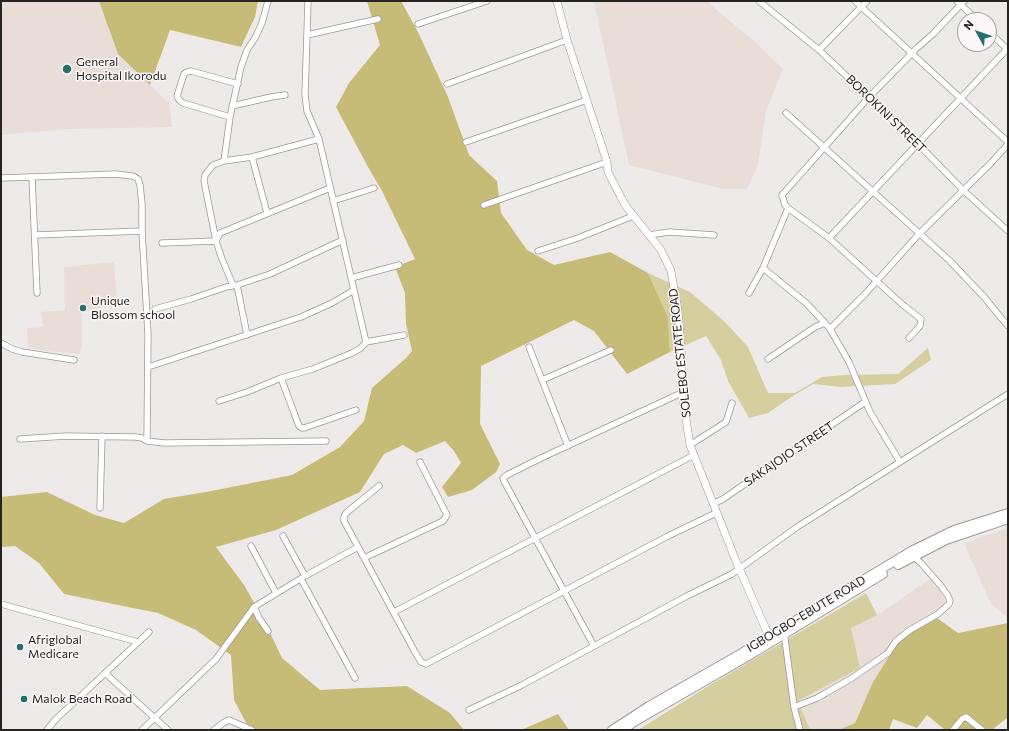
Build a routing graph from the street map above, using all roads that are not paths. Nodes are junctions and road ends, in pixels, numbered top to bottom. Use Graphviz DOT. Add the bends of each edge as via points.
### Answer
graph roads {
  1 [pos="268,1"];
  2 [pos="308,1"];
  3 [pos="487,1"];
  4 [pos="557,1"];
  5 [pos="759,1"];
  6 [pos="855,1"];
  7 [pos="867,1"];
  8 [pos="961,2"];
  9 [pos="861,7"];
  10 [pos="970,12"];
  11 [pos="378,19"];
  12 [pos="418,24"];
  13 [pos="307,35"];
  14 [pos="997,39"];
  15 [pos="567,40"];
  16 [pos="1008,48"];
  17 [pos="818,50"];
  18 [pos="912,54"];
  19 [pos="238,84"];
  20 [pos="447,84"];
  21 [pos="285,96"];
  22 [pos="869,97"];
  23 [pos="960,98"];
  24 [pos="587,100"];
  25 [pos="232,106"];
  26 [pos="786,113"];
  27 [pos="230,117"];
  28 [pos="319,139"];
  29 [pos="466,142"];
  30 [pos="1008,143"];
  31 [pos="918,144"];
  32 [pos="824,147"];
  33 [pos="252,157"];
  34 [pos="224,161"];
  35 [pos="607,162"];
  36 [pos="32,177"];
  37 [pos="1,178"];
  38 [pos="330,188"];
  39 [pos="374,188"];
  40 [pos="963,190"];
  41 [pos="873,192"];
  42 [pos="333,201"];
  43 [pos="484,205"];
  44 [pos="788,208"];
  45 [pos="267,214"];
  46 [pos="633,216"];
  47 [pos="142,231"];
  48 [pos="1008,231"];
  49 [pos="919,234"];
  50 [pos="35,235"];
  51 [pos="649,235"];
  52 [pos="714,236"];
  53 [pos="829,238"];
  54 [pos="343,240"];
  55 [pos="216,241"];
  56 [pos="162,244"];
  57 [pos="538,251"];
  58 [pos="399,264"];
  59 [pos="763,268"];
  60 [pos="351,278"];
  61 [pos="876,280"];
  62 [pos="235,285"];
  63 [pos="354,290"];
  64 [pos="37,293"];
  65 [pos="749,293"];
  66 [pos="155,309"];
  67 [pos="825,322"];
  68 [pos="1008,326"];
  69 [pos="830,329"];
  70 [pos="404,335"];
  71 [pos="247,336"];
  72 [pos="909,338"];
  73 [pos="366,342"];
  74 [pos="1,343"];
  75 [pos="529,347"];
  76 [pos="611,350"];
  77 [pos="768,359"];
  78 [pos="74,360"];
  79 [pos="148,367"];
  80 [pos="280,378"];
  81 [pos="542,380"];
  82 [pos="682,393"];
  83 [pos="1008,394"];
  84 [pos="219,401"];
  85 [pos="865,402"];
  86 [pos="732,403"];
  87 [pos="356,410"];
  88 [pos="102,436"];
  89 [pos="20,439"];
  90 [pos="147,441"];
  91 [pos="326,441"];
  92 [pos="690,445"];
  93 [pos="568,446"];
  94 [pos="694,455"];
  95 [pos="420,462"];
  96 [pos="900,462"];
  97 [pos="379,486"];
  98 [pos="713,504"];
  99 [pos="100,508"];
  100 [pos="716,513"];
  101 [pos="1008,513"];
  102 [pos="1008,519"];
  103 [pos="284,536"];
  104 [pos="535,539"];
  105 [pos="251,546"];
  106 [pos="358,548"];
  107 [pos="913,556"];
  108 [pos="364,558"];
  109 [pos="739,569"];
  110 [pos="303,577"];
  111 [pos="563,591"];
  112 [pos="276,593"];
  113 [pos="1,604"];
  114 [pos="254,607"];
  115 [pos="394,612"];
  116 [pos="268,631"];
  117 [pos="784,631"];
  118 [pos="149,632"];
  119 [pos="770,639"];
  120 [pos="138,642"];
  121 [pos="594,646"];
  122 [pos="105,673"];
  123 [pos="355,678"];
  124 [pos="794,707"];
  125 [pos="469,710"];
  126 [pos="155,717"];
  127 [pos="46,730"];
  128 [pos="142,730"];
  129 [pos="168,730"];
  130 [pos="214,730"];
  131 [pos="252,730"];
  132 [pos="612,730"];
  133 [pos="623,730"];
  134 [pos="800,730"];
  135 [pos="953,730"];
  136 [pos="982,730"];
  1 -- 19 [label="street" via="262,23 247,50"];
  2 -- 13 [label="street"];
  3 -- 12 [label="street"];
  4 -- 15 [label="street, SOLEBO ESTATE ROAD"];
  5 -- 17 [label="street, BOROKINI STREET"];
  6 -- 9 [label="street"];
  7 -- 9 [label="street"];
  8 -- 10 [label="street"];
  8 -- 18 [label="street"];
  9 -- 17 [label="street"];
  9 -- 18 [label="street"];
  11 -- 13 [label="street"];
  13 -- 28 [label="street" via="305,95 307,111"];
  14 -- 16 [label="street"];
  15 -- 20 [label="street"];
  15 -- 24 [label="street, SOLEBO ESTATE ROAD"];
  16 -- 23 [label="street"];
  17 -- 22 [label="street, BOROKINI STREET"];
  18 -- 22 [label="street"];
  18 -- 23 [label="street"];
  19 -- 25 [label="street"];
  19 -- 27 [label="street" via="191,71 184,74 177,96 183,104"];
  21 -- 25 [label="street"];
  22 -- 31 [label="street, BOROKINI STREET"];
  22 -- 32 [label="street"];
  23 -- 30 [label="street"];
  23 -- 31 [label="street"];
  24 -- 29 [label="street"];
  24 -- 35 [label="street, SOLEBO ESTATE ROAD"];
  25 -- 27 [label="street"];
  26 -- 32 [label="street"];
  27 -- 34 [label="street"];
  28 -- 33 [label="street"];
  28 -- 38 [label="street"];
  30 -- 40 [label="street"];
  31 -- 40 [label="street, BOROKINI STREET"];
  31 -- 41 [label="street"];
  32 -- 41 [label="street"];
  32 -- 44 [label="street" via="782,195"];
  33 -- 34 [label="street"];
  33 -- 45 [label="street"];
  34 -- 55 [label="street" via="213,164 204,181"];
  35 -- 43 [label="street"];
  35 -- 46 [label="street, SOLEBO ESTATE ROAD" via="608,172"];
  36 -- 37 [label="street"];
  36 -- 47 [label="street" via="115,174 133,176 138,179 140,185"];
  36 -- 50 [label="street"];
  38 -- 42 [label="street"];
  38 -- 45 [label="street"];
  39 -- 42 [label="street"];
  40 -- 48 [label="street, BOROKINI STREET"];
  40 -- 49 [label="street"];
  41 -- 49 [label="street"];
  41 -- 53 [label="street"];
  42 -- 54 [label="street"];
  44 -- 53 [label="street"];
  44 -- 59 [label="street"];
  45 -- 55 [label="street" via="220,233"];
  46 -- 51 [label="street, SOLEBO ESTATE ROAD"];
  46 -- 57 [label="street"];
  47 -- 50 [label="street"];
  47 -- 79 [label="street"];
  49 -- 61 [label="street"];
  49 -- 68 [label="street" via="958,269"];
  50 -- 64 [label="street"];
  51 -- 52 [label="street" via="669,232"];
  51 -- 82 [label="street, SOLEBO ESTATE ROAD" via="671,271 678,311"];
  53 -- 61 [label="street"];
  54 -- 60 [label="street"];
  54 -- 62 [label="street" via="270,274"];
  55 -- 56 [label="street"];
  55 -- 62 [label="street"];
  58 -- 60 [label="street"];
  59 -- 65 [label="street"];
  59 -- 67 [label="street"];
  60 -- 63 [label="street"];
  61 -- 69 [label="street"];
  61 -- 72 [label="street" via="921,319 920,326"];
  62 -- 66 [label="street"];
  62 -- 71 [label="street"];
  63 -- 71 [label="street" via="301,317"];
  63 -- 73 [label="street"];
  67 -- 69 [label="street"];
  67 -- 77 [label="street"];
  69 -- 85 [label="street" via="849,362"];
  70 -- 73 [label="street"];
  71 -- 79 [label="street"];
  73 -- 80 [label="street" via="352,353 313,369"];
  74 -- 78 [label="street" via="22,352"];
  75 -- 81 [label="street"];
  76 -- 81 [label="street"];
  79 -- 90 [label="street"];
  80 -- 84 [label="street"];
  80 -- 87 [label="street" via="302,428"];
  81 -- 93 [label="street"];
  82 -- 92 [label="street, SOLEBO ESTATE ROAD"];
  82 -- 93 [label="street"];
  83 -- 96 [label="street"];
  85 -- 96 [label="street"];
  85 -- 98 [label="street, SAKAJOJO STREET"];
  86 -- 92 [label="street" via="726,422"];
  88 -- 89 [label="street"];
  88 -- 90 [label="street" via="142,438"];
  88 -- 99 [label="street"];
  90 -- 91 [label="street"];
  92 -- 94 [label="street, SOLEBO ESTATE ROAD"];
  93 -- 104 [label="street" via="506,474 503,478"];
  94 -- 98 [label="street, SOLEBO ESTATE ROAD"];
  94 -- 104 [label="street"];
  95 -- 108 [label="street" via="447,515 443,521"];
  96 -- 109 [label="street" via="797,527"];
  97 -- 106 [label="street" via="344,517"];
  98 -- 100 [label="street, SOLEBO ESTATE ROAD"];
  100 -- 109 [label="street, SOLEBO ESTATE ROAD"];
  100 -- 111 [label="street"];
  101 -- 117 [label="main road, IGBOGBO-EBUTE ROAD" via="954,530 912,550"];
  102 -- 107 [label="main road, IGBOGBO-EBUTE ROAD" via="946,540"];
  103 -- 110 [label="street"];
  104 -- 111 [label="street"];
  104 -- 115 [label="street"];
  105 -- 112 [label="street"];
  106 -- 108 [label="street"];
  106 -- 110 [label="street"];
  107 -- 117 [label="main road, IGBOGBO-EBUTE ROAD"];
  107 -- 124 [label="street" via="948,596 950,601 946,608 901,637 888,653 852,678 817,698"];
  108 -- 115 [label="street"];
  109 -- 119 [label="street, SOLEBO ESTATE ROAD"];
  109 -- 121 [label="street"];
  110 -- 112 [label="street"];
  110 -- 123 [label="street"];
  111 -- 115 [label="street" via="426,664 421,662"];
  111 -- 121 [label="street"];
  112 -- 114 [label="street"];
  113 -- 120 [label="street"];
  114 -- 116 [label="street"];
  114 -- 126 [label="street" via="216,659"];
  117 -- 119 [label="main road, IGBOGBO-EBUTE ROAD"];
  117 -- 124 [label="street"];
  118 -- 120 [label="street"];
  119 -- 132 [label="main road, IGBOGBO-EBUTE ROAD" via="649,706"];
  119 -- 133 [label="main road, IGBOGBO-EBUTE ROAD"];
  120 -- 122 [label="street"];
  121 -- 125 [label="street"];
  122 -- 126 [label="street"];
  122 -- 127 [label="street"];
  124 -- 134 [label="street"];
  126 -- 128 [label="street"];
  126 -- 129 [label="street"];
  130 -- 131 [label="street" via="229,720"];
  135 -- 136 [label="street" via="966,717"];
}
